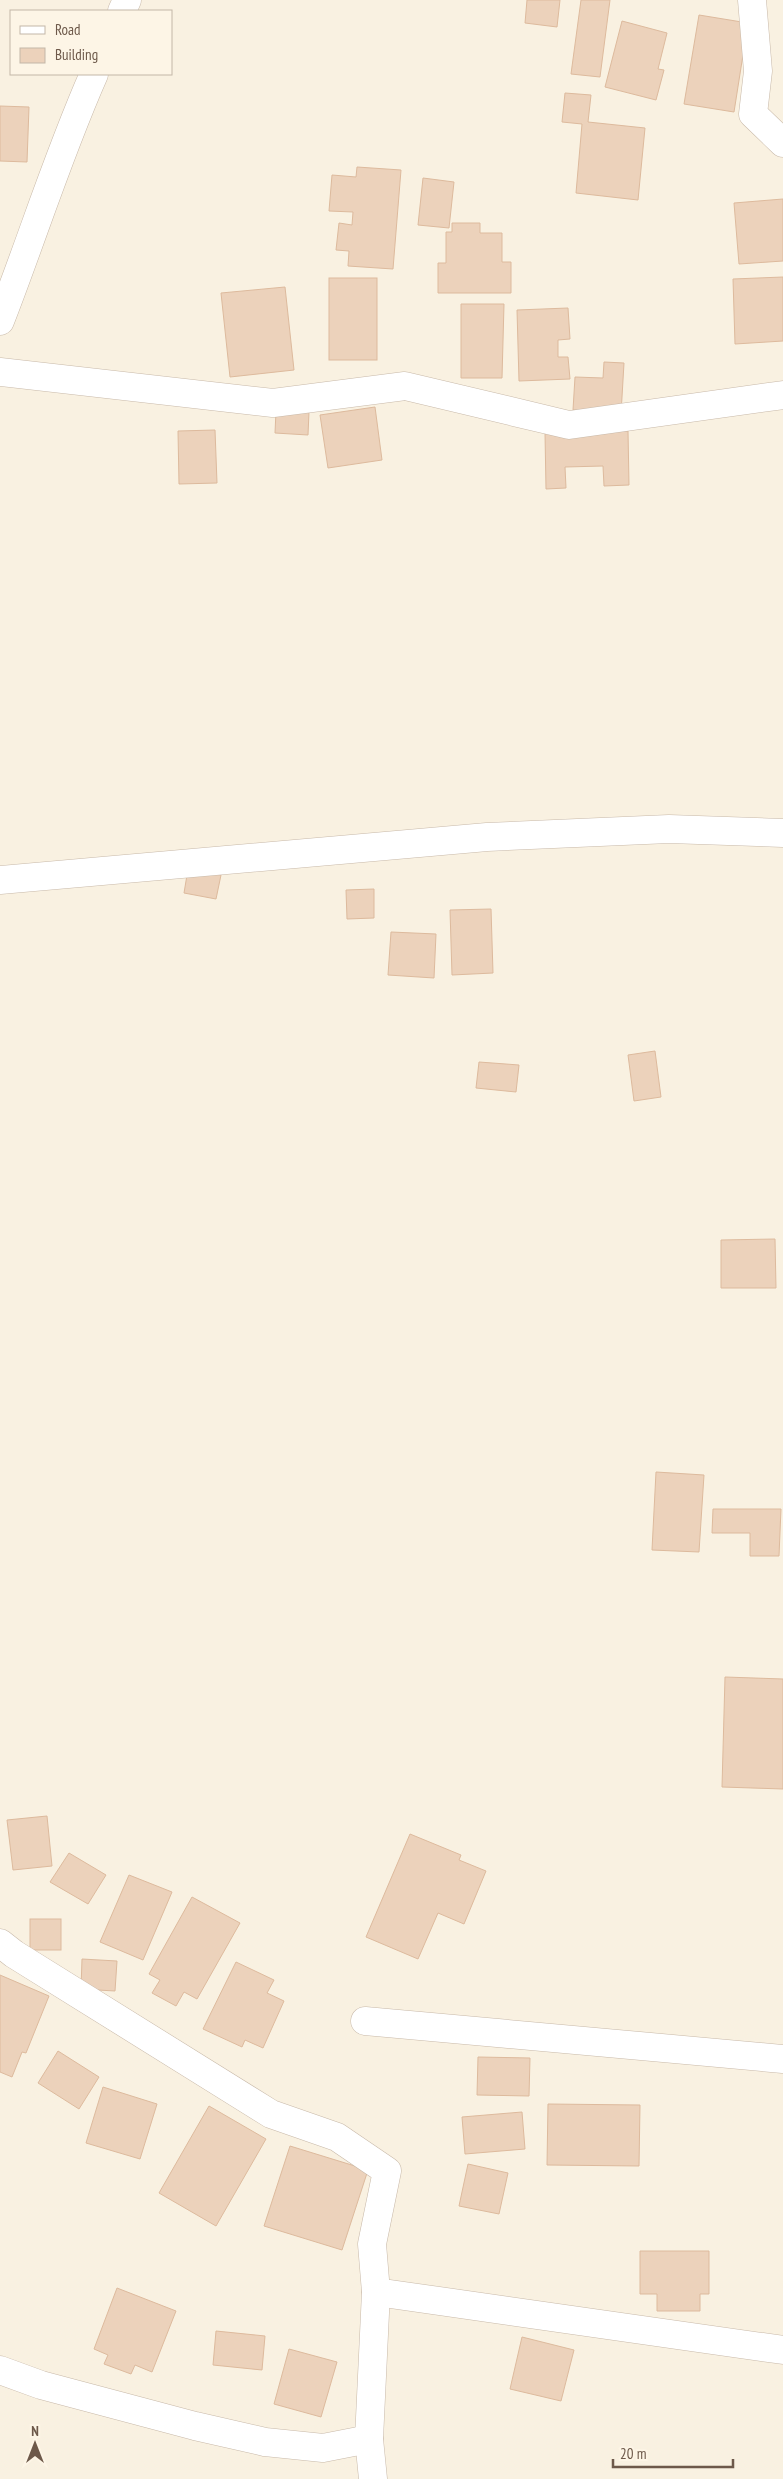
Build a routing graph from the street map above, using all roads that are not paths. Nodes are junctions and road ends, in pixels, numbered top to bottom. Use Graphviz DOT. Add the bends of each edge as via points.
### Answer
graph roads {
  1 [pos="752,0"];
  2 [pos="94,75"];
  3 [pos="783,143"];
  4 [pos="12,262"];
  5 [pos="0,321"];
  6 [pos="0,372"];
  7 [pos="783,395"];
  8 [pos="783,834"];
  9 [pos="0,880"];
  10 [pos="0,1943"];
  11 [pos="365,2021"];
  12 [pos="783,2059"];
  13 [pos="376,2292"];
  14 [pos="783,2350"];
  15 [pos="0,2370"];
  16 [pos="369,2439"];
  17 [pos="373,2479"];
  1 -- 3 [label="street" via="758,71 753,114"];
  2 -- 4 [label="street"];
  4 -- 5 [label="street"];
  6 -- 7 [label="street" via="273,403 405,386 569,425"];
  8 -- 9 [label="street" via="669,829 487,837"];
  10 -- 13 [label="street" via="22,1960 271,2114 337,2137 387,2171 372,2244"];
  11 -- 12 [label="street"];
  13 -- 14 [label="street"];
  13 -- 16 [label="street"];
  15 -- 16 [label="street" via="41,2385 265,2442 323,2448"];
  16 -- 17 [label="street"];
}
